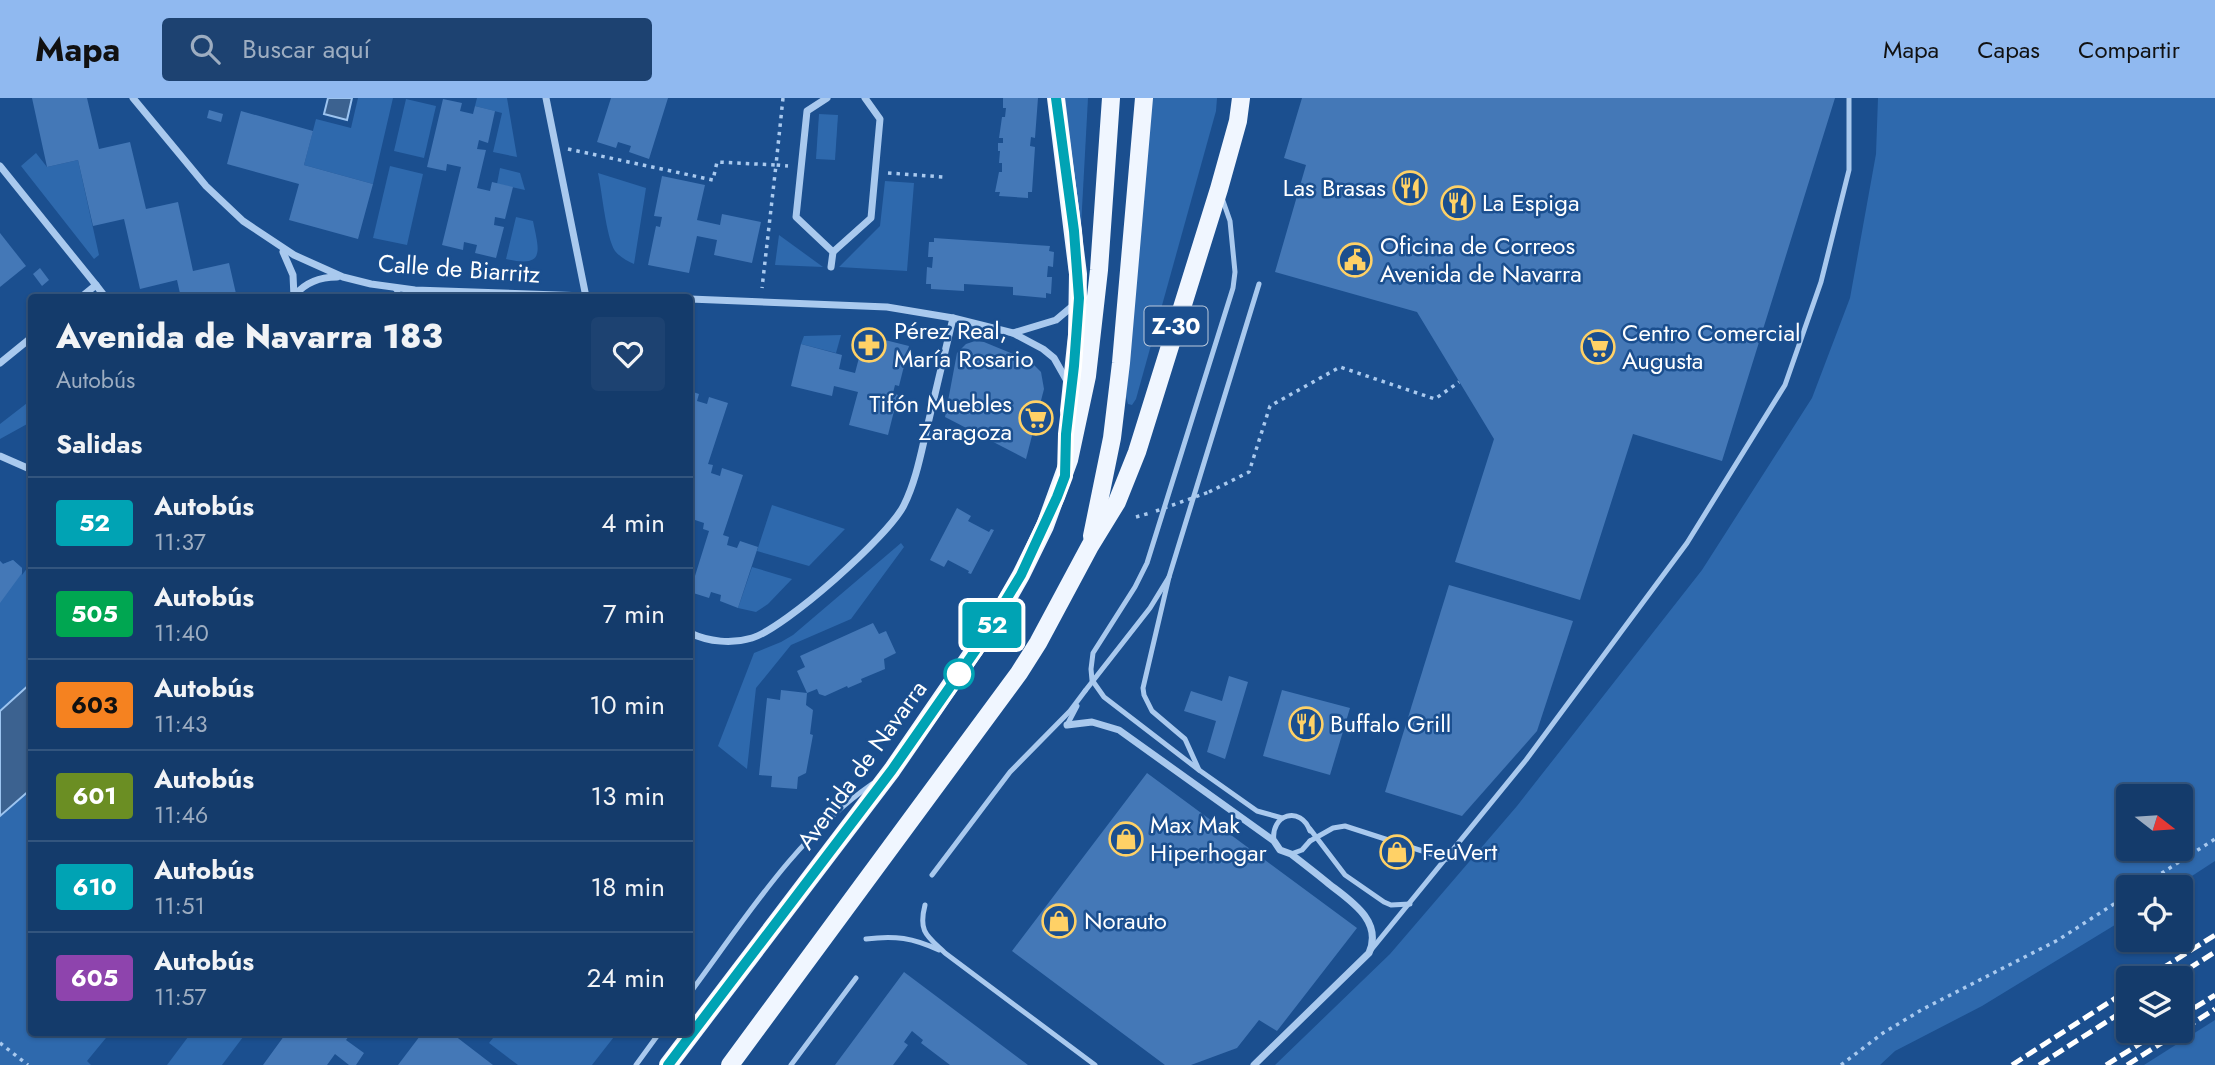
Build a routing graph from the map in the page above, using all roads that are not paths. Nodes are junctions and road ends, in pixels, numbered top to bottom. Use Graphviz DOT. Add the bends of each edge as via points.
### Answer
graph roads {
  1 [pos="133,98"];
  2 [pos="546,98"];
  3 [pos="827,98"];
  4 [pos="865,98"];
  5 [pos="1056,98"];
  6 [pos="1111,98"];
  7 [pos="1144,98"];
  8 [pos="1241,98"];
  9 [pos="1849,98"];
  10 [pos="0,166"];
  11 [pos="875,172"];
  12 [pos="886,173"];
  13 [pos="1219,189"];
  14 [pos="282,248"];
  15 [pos="833,252"];
  16 [pos="831,267"];
  17 [pos="343,277"];
  18 [pos="1258,284"];
  19 [pos="96,285"];
  20 [pos="394,287"];
  21 [pos="85,294"];
  22 [pos="103,294"];
  23 [pos="294,294"];
  24 [pos="296,294"];
  25 [pos="399,294"];
  26 [pos="459,294"];
  27 [pos="585,294"];
  28 [pos="1079,298"];
  29 [pos="693,299"];
  30 [pos="953,318"];
  31 [pos="1013,333"];
  32 [pos="28,340"];
  33 [pos="0,363"];
  34 [pos="1072,391"];
  35 [pos="0,456"];
  36 [pos="28,468"];
  37 [pos="1065,476"];
  38 [pos="1090,547"];
  39 [pos="1169,577"];
  40 [pos="693,634"];
  41 [pos="1085,691"];
  42 [pos="1067,725"];
  43 [pos="892,770"];
  44 [pos="1199,770"];
  45 [pos="1282,818"];
  46 [pos="1310,829"];
  47 [pos="1317,837"];
  48 [pos="1274,841"];
  49 [pos="1310,841"];
  50 [pos="1291,854"];
  51 [pos="1447,859"];
  52 [pos="932,875"];
  53 [pos="1410,904"];
  54 [pos="925,905"];
  55 [pos="866,939"];
  56 [pos="946,953"];
  57 [pos="1369,953"];
  58 [pos="856,978"];
  59 [pos="693,989"];
  60 [pos="693,1032"];
  61 [pos="657,1036"];
  62 [pos="690,1036"];
  63 [pos="636,1065"];
  64 [pos="668,1065"];
  65 [pos="730,1065"];
  66 [pos="791,1065"];
  67 [pos="1095,1065"];
  68 [pos="1254,1065"];
  1 -- 14 [label="street, Calle de Biarritz" via="206,186"];
  2 -- 27 [label="street"];
  3 -- 15 [label="street" via="807,111 796,217"];
  4 -- 11 [label="street" via="880,119"];
  5 -- 28 [label="main road"];
  6 -- 37 [label="main road" via="1087,376"];
  7 -- 38 [label="main road" via="1112,438"];
  8 -- 13 [label="main road, Z-30"];
  9 -- 51 [label="lane" via="1849,170 1821,282 1785,385 1687,543"];
  10 -- 19 [label="street"];
  11 -- 12 [label="street"];
  11 -- 15 [label="street" via="871,218"];
  13 -- 38 [label="main road, Z-30" via="1137,452 1117,502"];
  13 -- 44 [label="lane" via="1230,221 1233,288 1147,563 1093,653 1091,669 1092,680 1104,697"];
  14 -- 17 [label="street, Calle de Biarritz"];
  14 -- 23 [label="street" via="293,275"];
  15 -- 16 [label="street"];
  17 -- 20 [label="street, Calle de Biarritz"];
  17 -- 24 [label="street" via="316,280"];
  18 -- 39 [label="lane"];
  19 -- 21 [label="street"];
  19 -- 22 [label="street"];
  20 -- 25 [label="lane"];
  20 -- 26 [label="street, Calle de Biarritz"];
  28 -- 31 [label="street" via="1056,320"];
  28 -- 34 [label="main road"];
  29 -- 30 [label="street" via="887,307"];
  30 -- 31 [label="street"];
  30 -- 40 [label="street" via="917,468 896,519 777,626 736,641"];
  31 -- 34 [label="street" via="1054,358"];
  32 -- 33 [label="street"];
  34 -- 37 [label="main road"];
  35 -- 36 [label="street"];
  37 -- 43 [label="main road, Avenida de Navarra" via="1039,538 997,617"];
  38 -- 65 [label="main road" via="1019,673"];
  39 -- 41 [label="lane, bridge"];
  39 -- 44 [label="lane" via="1144,695 1152,711 1185,739"];
  41 -- 42 [label="lane"];
  41 -- 52 [label="lane" via="1010,772"];
  42 -- 48 [label="street" via="1092,722 1119,730"];
  43 -- 59 [label="lane" via="852,798 801,846"];
  43 -- 60 [label="main road, Avenida de Navarra"];
  44 -- 45 [label="lane" via="1257,811"];
  45 -- 46 [label="lane" via="1301,818"];
  45 -- 48 [label="lane" via="1274,828"];
  46 -- 47 [label="lane"];
  46 -- 49 [label="lane"];
  47 -- 49 [label="lane"];
  47 -- 51 [label="lane" via="1345,827"];
  47 -- 53 [label="lane" via="1345,876 1384,902"];
  48 -- 50 [label="street" via="1280,850"];
  49 -- 50 [label="lane"];
  50 -- 57 [label="street" via="1363,912 1373,936"];
  51 -- 53 [label="lane"];
  53 -- 57 [label="lane"];
  54 -- 56 [label="lane" via="923,929"];
  55 -- 56 [label="lane" via="908,938"];
  56 -- 67 [label="lane"];
  57 -- 68 [label="street"];
  58 -- 66 [label="lane"];
  61 -- 63 [label="lane"];
  62 -- 64 [label="main road, Avenida de Navarra"];
}
